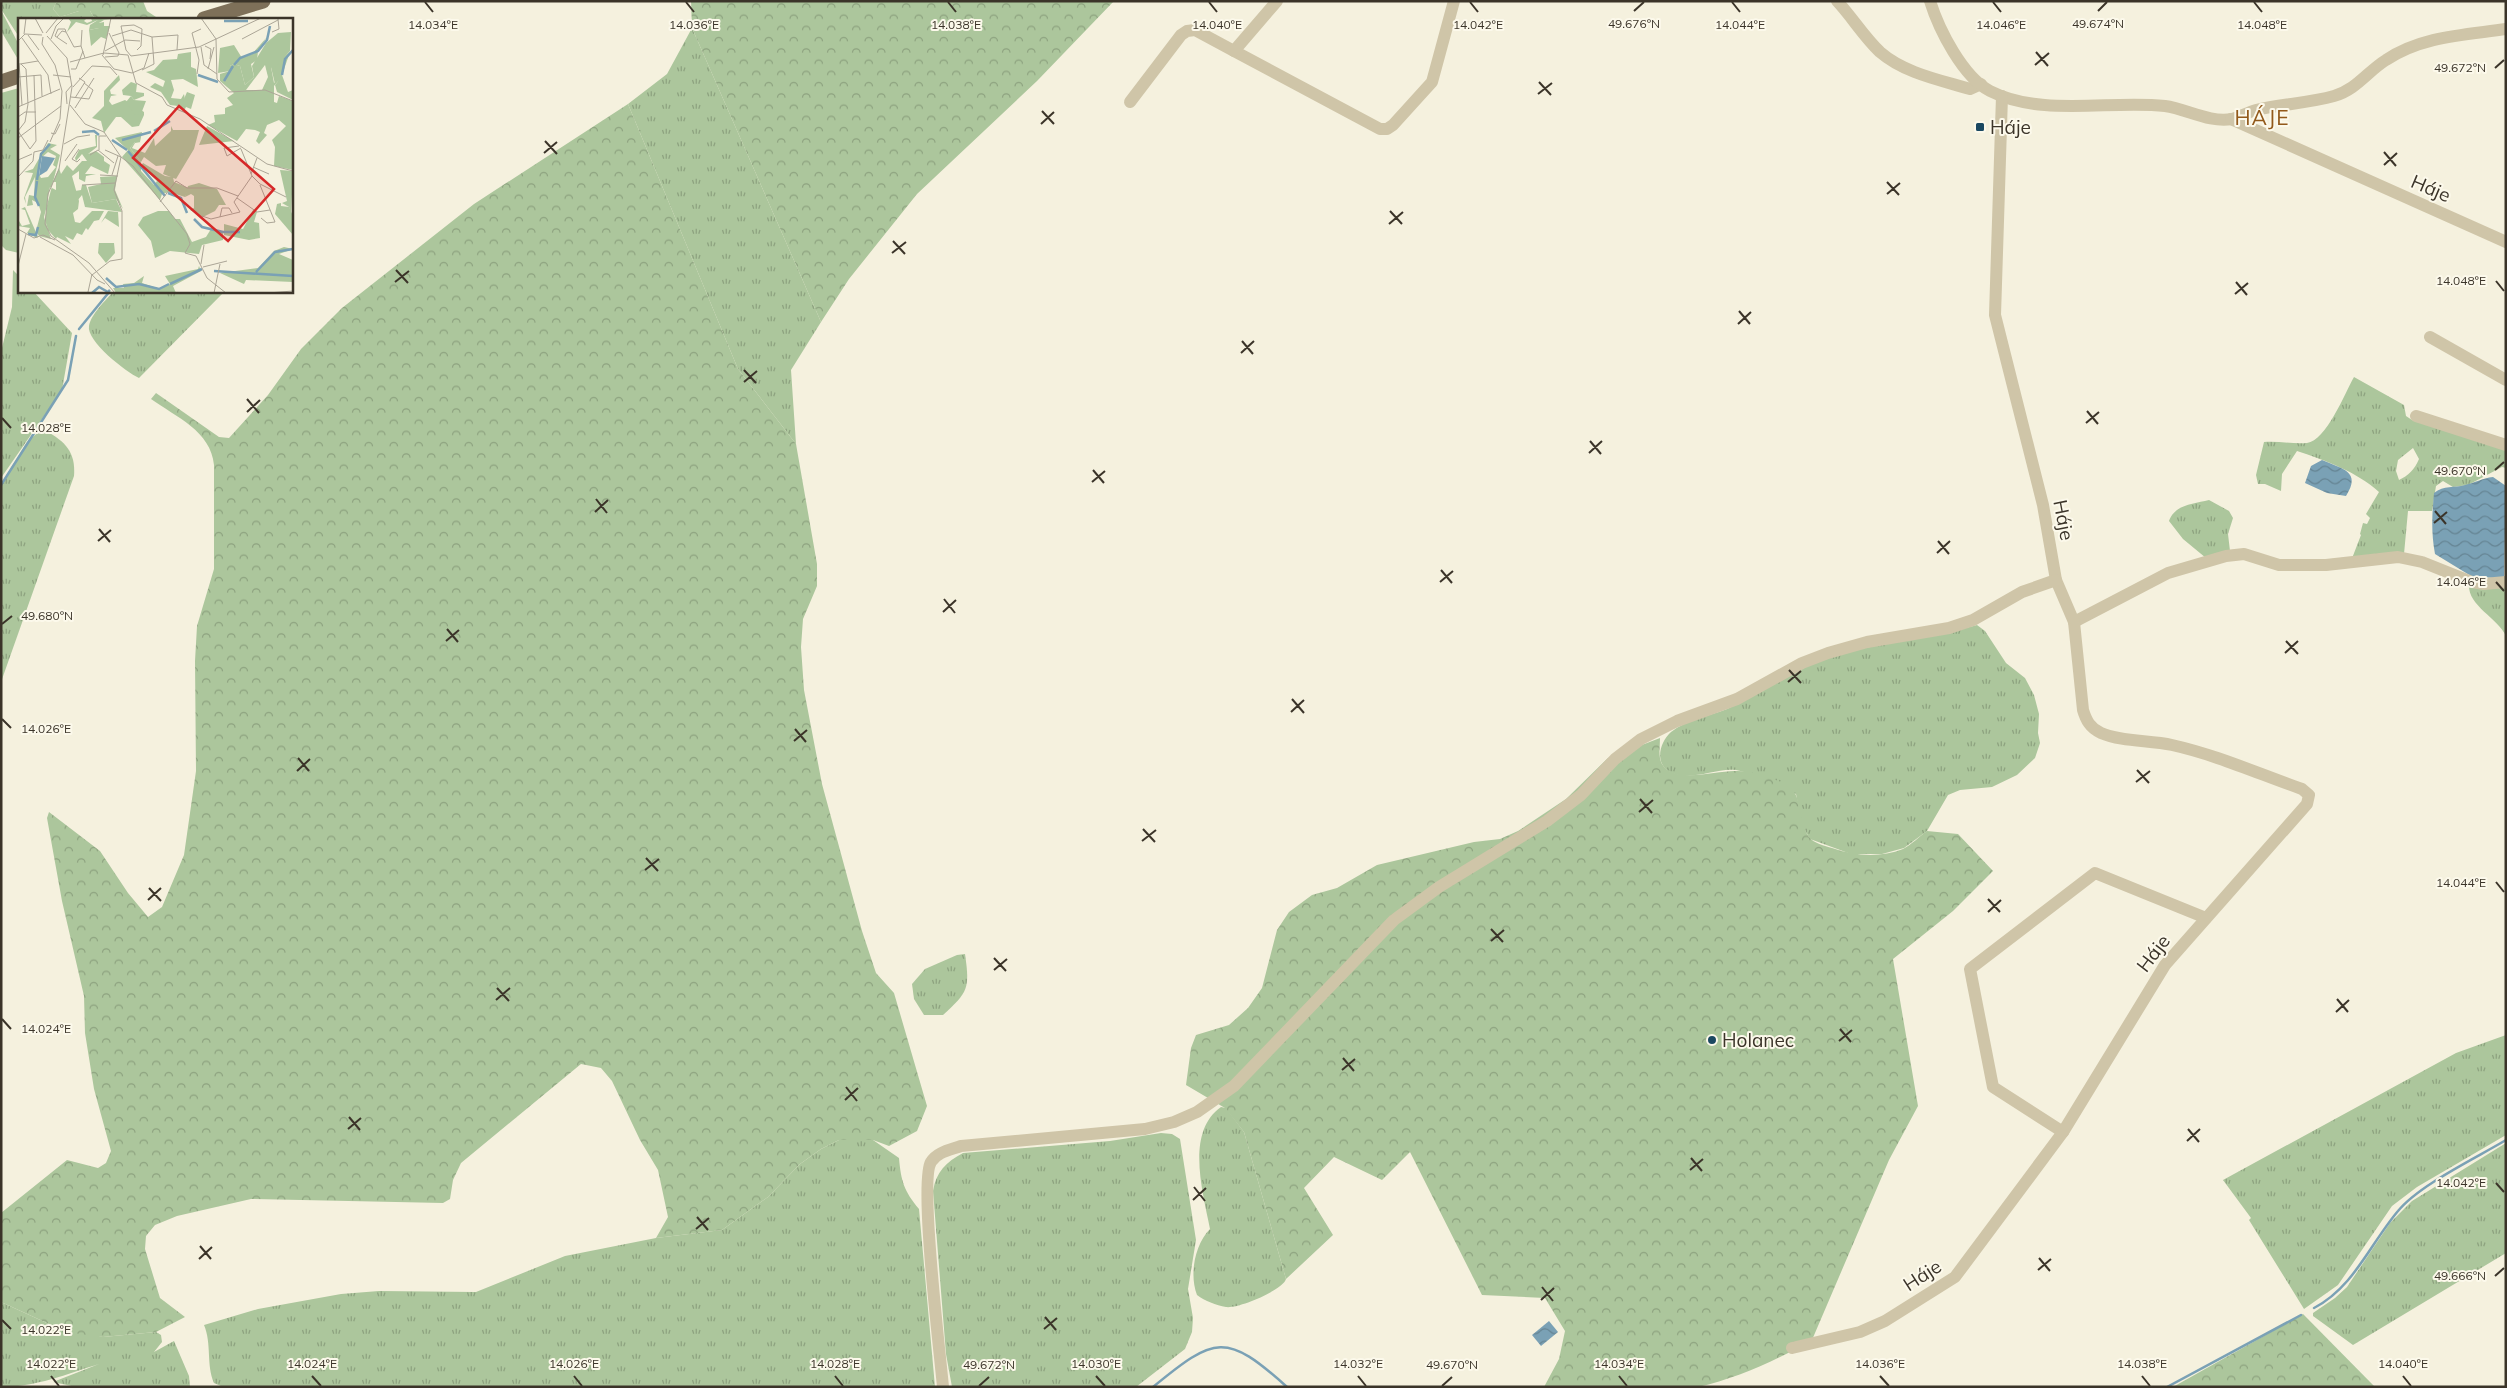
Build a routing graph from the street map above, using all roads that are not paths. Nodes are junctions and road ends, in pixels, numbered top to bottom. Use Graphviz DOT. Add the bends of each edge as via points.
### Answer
graph roads {
  1 [pos="263,1"];
  2 [pos="1277,1"];
  3 [pos="1454,1"];
  4 [pos="1837,1"];
  5 [pos="1930,1"];
  6 [pos="207,18"];
  7 [pos="2506,29"];
  8 [pos="1234,51"];
  9 [pos="18,76"];
  10 [pos="1,82"];
  11 [pos="1980,84"];
  12 [pos="2002,96"];
  13 [pos="1130,102"];
  14 [pos="2231,119"];
  15 [pos="2506,242"];
  16 [pos="2430,337"];
  17 [pos="2506,380"];
  18 [pos="2416,416"];
  19 [pos="2506,446"];
  20 [pos="2056,580"];
  21 [pos="2506,582"];
  22 [pos="2074,622"];
  23 [pos="2206,918"];
  24 [pos="2063,1132"];
  25 [pos="1792,1348"];
  26 [pos="943,1387"];
  1 -- 6 [label="main road"];
  2 -- 8 [label="street"];
  3 -- 8 [label="street" via="1432,82 1387,129 1380,129"];
  4 -- 11 [label="street" via="1880,52 1897,63 1970,90"];
  5 -- 11 [label="street, Háje" via="1948,42"];
  7 -- 14 [label="street, Háje" via="2418,44 2386,60 2345,92 2256,110"];
  8 -- 13 [label="street" via="1195,30 1188,31 1181,35"];
  9 -- 10 [label="main road"];
  11 -- 12 [label="street, Háje"];
  12 -- 14 [label="street, Háje" via="2018,101 2064,105 2167,106 2213,119"];
  12 -- 20 [label="street, Háje" via="1995,315 2043,505"];
  14 -- 15 [label="street, Háje"];
  16 -- 17 [label="street"];
  18 -- 19 [label="street"];
  20 -- 22 [label="street, Háje"];
  20 -- 26 [label="street" via="2022,592 1973,620 1949,628 1866,642 1802,663 1737,699 1677,721 1641,740 1615,759 1581,795 1547,821 1394,920 1234,1086 1197,1112 1145,1129 960,1146 940,1153 931,1162 927,1173 927,1204"];
  21 -- 22 [label="street" via="2472,582 2422,562 2398,557 2326,566 2279,565 2244,554 2168,572"];
  22 -- 23 [label="street, Háje" via="2082,710 2091,726 2110,736 2171,744 2209,755 2309,795 2306,804"];
  23 -- 24 [label="street, Háje" via="2165,965"];
  23 -- 24 [label="street" via="2095,873 1970,969 1993,1087"];
  24 -- 25 [label="street, Háje" via="1955,1277 1885,1321 1860,1332"];
}
